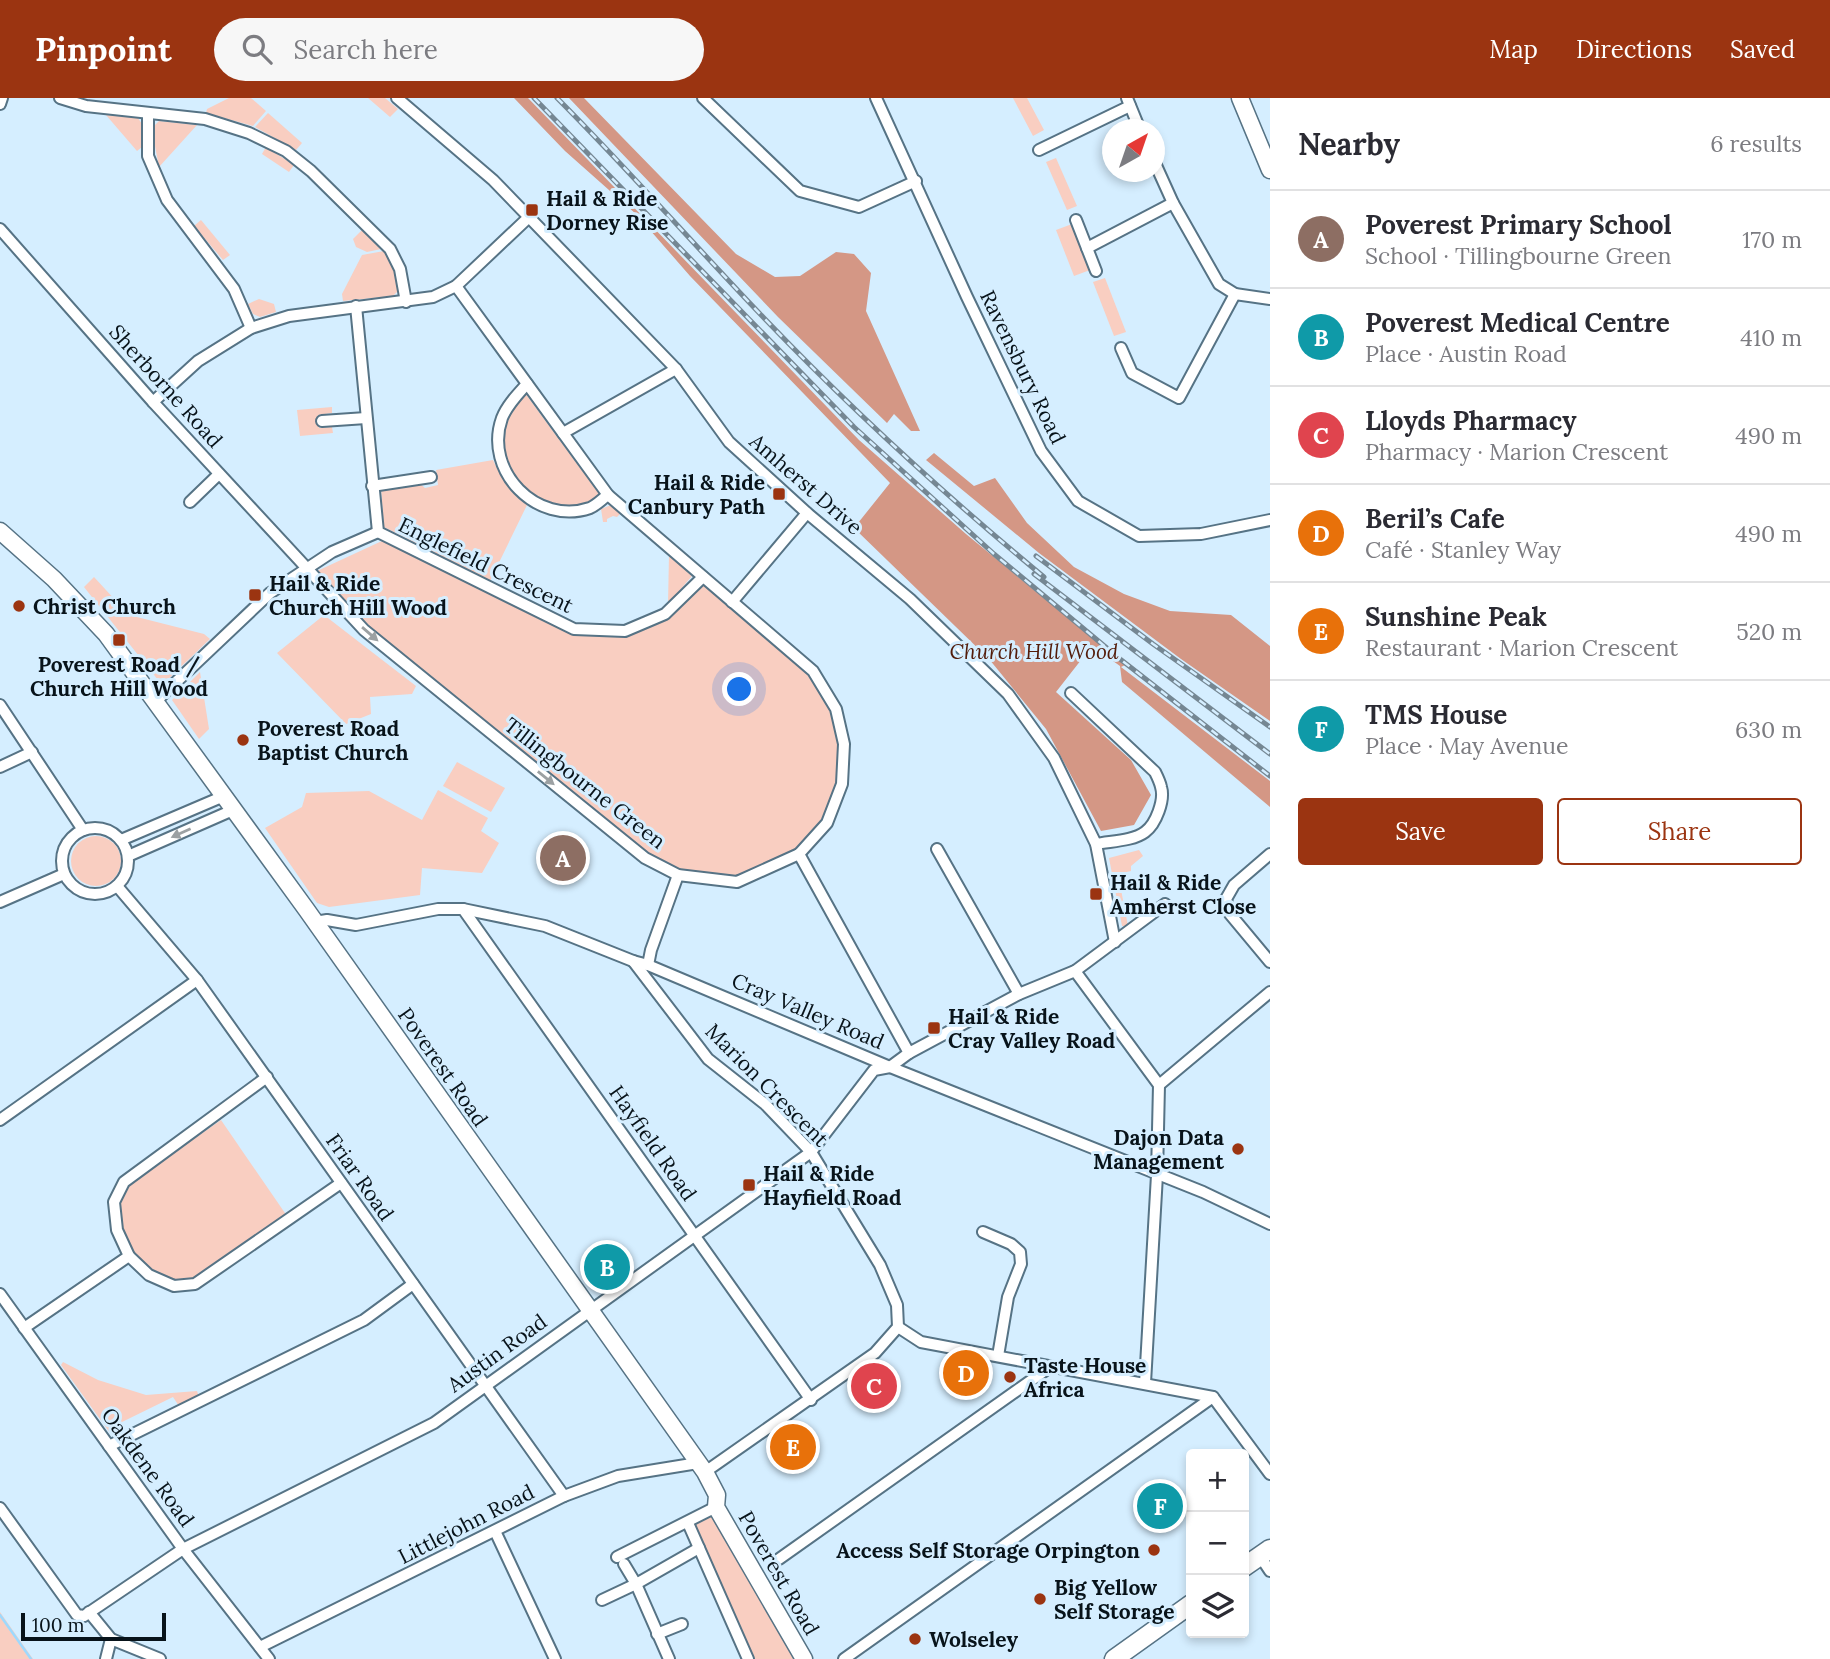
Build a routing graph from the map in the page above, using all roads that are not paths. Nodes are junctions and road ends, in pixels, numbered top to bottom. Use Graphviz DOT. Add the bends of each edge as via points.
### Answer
graph roads {
  1 [pos="2,98"];
  2 [pos="60,98"];
  3 [pos="397,98"];
  4 [pos="703,98"];
  5 [pos="876,98"];
  6 [pos="1240,98"];
  7 [pos="1128,102"];
  8 [pos="0,104"];
  9 [pos="148,114"];
  10 [pos="1135,119"];
  11 [pos="1038,150"];
  12 [pos="1270,170"];
  13 [pos="916,181"];
  14 [pos="1163,182"];
  15 [pos="1173,203"];
  16 [pos="529,217"];
  17 [pos="1076,220"];
  18 [pos="0,229"];
  19 [pos="1087,248"];
  20 [pos="1096,271"];
  21 [pos="456,286"];
  22 [pos="1235,294"];
  23 [pos="1270,299"];
  24 [pos="406,302"];
  25 [pos="356,306"];
  26 [pos="251,328"];
  27 [pos="1121,348"];
  28 [pos="676,369"];
  29 [pos="527,384"];
  30 [pos="153,402"];
  31 [pos="366,418"];
  32 [pos="322,421"];
  33 [pos="563,433"];
  34 [pos="219,474"];
  35 [pos="431,477"];
  36 [pos="372,486"];
  37 [pos="608,495"];
  38 [pos="190,502"];
  39 [pos="807,513"];
  40 [pos="1270,520"];
  41 [pos="0,531"];
  42 [pos="378,532"];
  43 [pos="305,568"];
  44 [pos="703,577"];
  45 [pos="732,602"];
  46 [pos="1071,693"];
  47 [pos="156,701"];
  48 [pos="0,705"];
  49 [pos="32,752"];
  50 [pos="0,767"];
  51 [pos="223,796"];
  52 [pos="233,810"];
  53 [pos="83,830"];
  54 [pos="121,840"];
  55 [pos="1096,844"];
  56 [pos="937,849"];
  57 [pos="799,854"];
  58 [pos="1270,854"];
  59 [pos="128,856"];
  60 [pos="64,874"];
  61 [pos="678,875"];
  62 [pos="117,886"];
  63 [pos="0,902"];
  64 [pos="1165,904"];
  65 [pos="463,909"];
  66 [pos="315,922"];
  67 [pos="1115,942"];
  68 [pos="633,961"];
  69 [pos="1270,962"];
  70 [pos="648,965"];
  71 [pos="1075,971"];
  72 [pos="197,980"];
  73 [pos="1270,992"];
  74 [pos="1019,994"];
  75 [pos="909,1053"];
  76 [pos="890,1067"];
  77 [pos="267,1077"];
  78 [pos="1159,1085"];
  79 [pos="0,1120"];
  80 [pos="811,1152"];
  81 [pos="1157,1175"];
  82 [pos="341,1183"];
  83 [pos="1268,1220"];
  84 [pos="983,1232"];
  85 [pos="695,1236"];
  86 [pos="128,1256"];
  87 [pos="413,1284"];
  88 [pos="0,1294"];
  89 [pos="590,1310"];
  90 [pos="898,1327"];
  91 [pos="24,1328"];
  92 [pos="998,1356"];
  93 [pos="1050,1367"];
  94 [pos="1145,1383"];
  95 [pos="485,1386"];
  96 [pos="1213,1397"];
  97 [pos="811,1400"];
  98 [pos="109,1446"];
  99 [pos="701,1468"];
  100 [pos="1270,1474"];
  101 [pos="564,1496"];
  102 [pos="716,1507"];
  103 [pos="0,1508"];
  104 [pos="688,1523"];
  105 [pos="495,1531"];
  106 [pos="699,1548"];
  107 [pos="183,1549"];
  108 [pos="779,1559"];
  109 [pos="1267,1559"];
  110 [pos="1249,1565"];
  111 [pos="636,1584"];
  112 [pos="602,1600"];
  113 [pos="1186,1608"];
  114 [pos="89,1612"];
  115 [pos="682,1624"];
  116 [pos="657,1634"];
  117 [pos="111,1639"];
  118 [pos="260,1647"];
  119 [pos="106,1659"];
  120 [pos="160,1659"];
  121 [pos="269,1659"];
  122 [pos="555,1659"];
  123 [pos="668,1659"];
  124 [pos="747,1659"];
  125 [pos="804,1659"];
  126 [pos="844,1659"];
  127 [pos="1114,1659"];
  1 -- 8 [label="street"];
  2 -- 9 [label="street"];
  3 -- 16 [label="street, Amherst Drive"];
  4 -- 13 [label="street" via="800,191 859,207"];
  5 -- 13 [label="street, Ravensbury Road"];
  6 -- 12 [label="street"];
  7 -- 10 [label="street"];
  7 -- 11 [label="street"];
  9 -- 24 [label="street" via="205,119 286,151 390,249 400,269"];
  9 -- 26 [label="street" via="148,156 167,200 234,289"];
  13 -- 40 [label="street, Ravensbury Road" via="1041,451 1078,501 1139,536 1201,534"];
  14 -- 15 [label="street"];
  15 -- 19 [label="street"];
  15 -- 22 [label="street" via="1219,284"];
  16 -- 21 [label="street"];
  16 -- 28 [label="street, Amherst Drive"];
  17 -- 19 [label="street"];
  18 -- 30 [label="street, Sherborne Road"];
  19 -- 20 [label="street"];
  21 -- 24 [label="street"];
  21 -- 29 [label="street, Tillingbourne Green"];
  22 -- 23 [label="street"];
  22 -- 27 [label="street" via="1179,398 1132,373"];
  24 -- 25 [label="street"];
  25 -- 26 [label="street" via="289,316"];
  25 -- 31 [label="street, Englefield Crescent"];
  26 -- 30 [label="street" via="198,361"];
  28 -- 33 [label="street"];
  28 -- 39 [label="street, Amherst Drive" via="729,442"];
  29 -- 33 [label="street, Tillingbourne Green"];
  29 -- 37 [label="street" via="512,399 498,438 499,456 510,482 530,501 560,511 589,508"];
  30 -- 34 [label="street, Sherborne Road"];
  31 -- 32 [label="street"];
  31 -- 36 [label="street, Englefield Crescent"];
  33 -- 37 [label="street, Tillingbourne Green"];
  34 -- 38 [label="street"];
  34 -- 43 [label="street, Sherborne Road"];
  35 -- 36 [label="street"];
  36 -- 42 [label="street, Englefield Crescent"];
  37 -- 44 [label="street, Tillingbourne Green"];
  39 -- 45 [label="street"];
  39 -- 55 [label="street, Amherst Drive" via="910,598 1008,694 1054,758"];
  41 -- 47 [label="street, Poverest Road" via="106,634"];
  42 -- 43 [label="street"];
  42 -- 44 [label="street, Englefield Crescent" via="574,629 625,631 665,614"];
  43 -- 47 [label="street" via="270,593"];
  43 -- 61 [label="street, Tillingbourne Green, one-way" via="364,630 416,674 645,858"];
  44 -- 45 [label="street, Tillingbourne Green"];
  45 -- 57 [label="street, Tillingbourne Green" via="813,671 836,709 844,744 842,784 827,823"];
  46 -- 55 [label="street" via="1155,772 1162,788 1154,821 1145,832"];
  47 -- 51 [label="street, Poverest Road"];
  48 -- 49 [label="street"];
  49 -- 50 [label="street"];
  49 -- 53 [label="street"];
  51 -- 52 [label="street, Poverest Road"];
  51 -- 54 [label="street"];
  52 -- 59 [label="street, one-way"];
  52 -- 66 [label="street, Poverest Road"];
  53 -- 54 [label="street" via="104,829"];
  53 -- 60 [label="street" via="63,853"];
  54 -- 59 [label="street"];
  55 -- 67 [label="street, Amherst Drive"];
  56 -- 74 [label="street"];
  57 -- 61 [label="street, Tillingbourne Green" via="737,882"];
  57 -- 75 [label="street"];
  58 -- 69 [label="street" via="1234,885 1226,899 1230,914"];
  59 -- 62 [label="street" via="124,878"];
  60 -- 62 [label="street" via="88,894"];
  60 -- 63 [label="street"];
  61 -- 70 [label="street"];
  62 -- 72 [label="street, Friar Road"];
  64 -- 67 [label="street, Austin Road"];
  65 -- 66 [label="street, Cray Valley Road" via="438,909 356,925"];
  65 -- 68 [label="street, Cray Valley Road" via="545,926"];
  65 -- 85 [label="street, Hayfield Road"];
  66 -- 89 [label="street, Poverest Road"];
  67 -- 71 [label="street, Austin Road"];
  68 -- 70 [label="street, Cray Valley Road"];
  68 -- 80 [label="street, Marion Crescent" via="708,1059 765,1104"];
  70 -- 76 [label="street, Cray Valley Road"];
  71 -- 74 [label="street, Austin Road"];
  71 -- 78 [label="street"];
  72 -- 77 [label="street, Friar Road"];
  72 -- 79 [label="street"];
  73 -- 78 [label="street"];
  74 -- 75 [label="street, Austin Road"];
  75 -- 76 [label="street, Austin Road"];
  76 -- 80 [label="street, Austin Road" via="874,1070"];
  76 -- 81 [label="street, Cray Valley Road"];
  77 -- 82 [label="street, Friar Road"];
  77 -- 86 [label="street" via="124,1182 114,1202 117,1230"];
  78 -- 81 [label="street"];
  80 -- 85 [label="street, Austin Road"];
  80 -- 90 [label="street, Marion Crescent" via="880,1265 897,1306"];
  81 -- 83 [label="street, Cray Valley Road"];
  81 -- 94 [label="street"];
  82 -- 86 [label="street" via="195,1284 174,1286 149,1275"];
  82 -- 87 [label="street, Friar Road"];
  84 -- 92 [label="street" via="1020,1252"];
  85 -- 89 [label="street, Austin Road"];
  85 -- 97 [label="street, Hayfield Road"];
  86 -- 91 [label="street"];
  87 -- 95 [label="street, Friar Road"];
  87 -- 98 [label="street" via="364,1320"];
  88 -- 91 [label="street, Oakdene Road"];
  89 -- 95 [label="street, Austin Road"];
  89 -- 99 [label="street, Poverest Road"];
  90 -- 92 [label="street" via="921,1342"];
  90 -- 97 [label="street" via="876,1353"];
  91 -- 98 [label="street, Oakdene Road"];
  92 -- 93 [label="street"];
  93 -- 94 [label="street"];
  93 -- 108 [label="street"];
  94 -- 96 [label="street"];
  95 -- 101 [label="street, Friar Road"];
  95 -- 107 [label="street, Austin Road" via="434,1423"];
  96 -- 100 [label="street"];
  96 -- 126 [label="street"];
  97 -- 99 [label="street"];
  98 -- 107 [label="street, Oakdene Road"];
  99 -- 101 [label="street, Littlejohn Road" via="618,1476"];
  99 -- 102 [label="street, Poverest Road" via="717,1495"];
  101 -- 105 [label="street, Littlejohn Road"];
  102 -- 104 [label="street"];
  102 -- 125 [label="street, Poverest Road"];
  103 -- 114 [label="street" via="76,1615"];
  104 -- 106 [label="street"];
  104 -- 111 [label="street" via="621,1561"];
  105 -- 118 [label="street, Littlejohn Road"];
  105 -- 122 [label="street"];
  106 -- 111 [label="street"];
  106 -- 124 [label="street"];
  107 -- 114 [label="street, Austin Road"];
  107 -- 118 [label="street, Oakdene Road"];
  109 -- 110 [label="main road"];
  111 -- 112 [label="street"];
  111 -- 116 [label="street"];
  113 -- 127 [label="main road"];
  114 -- 117 [label="street"];
  115 -- 116 [label="street"];
  116 -- 123 [label="street"];
  117 -- 119 [label="street"];
  117 -- 120 [label="street"];
  118 -- 121 [label="street, Oakdene Road"];
}
